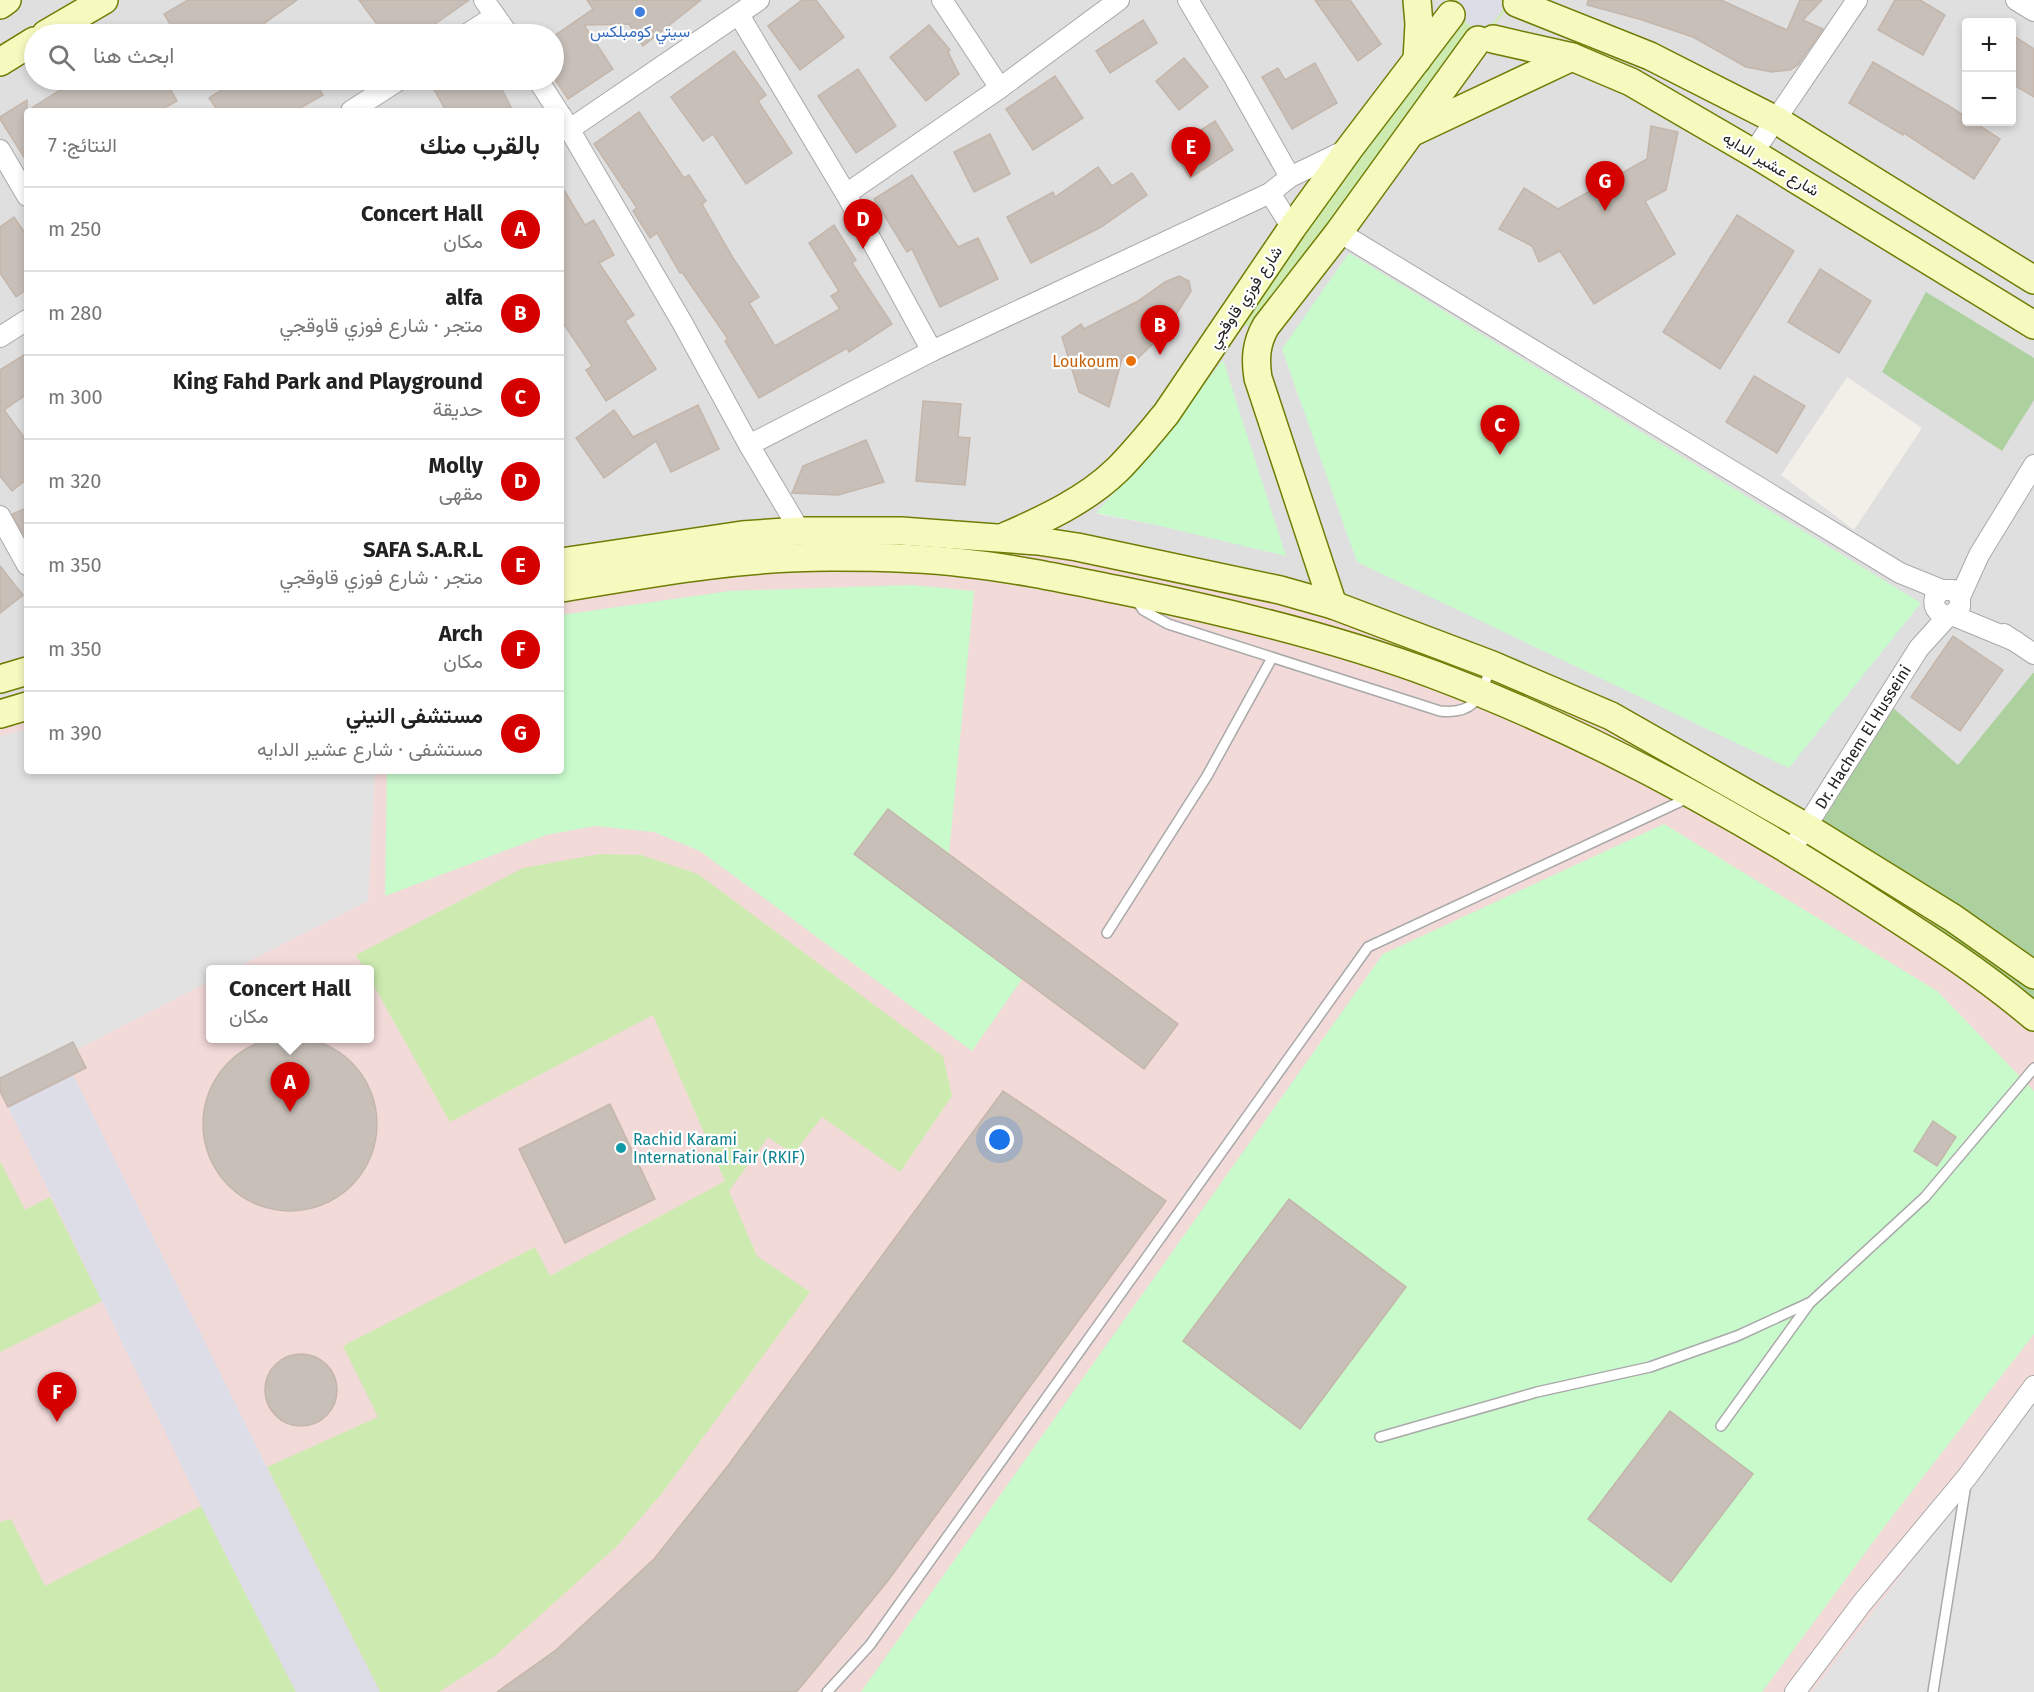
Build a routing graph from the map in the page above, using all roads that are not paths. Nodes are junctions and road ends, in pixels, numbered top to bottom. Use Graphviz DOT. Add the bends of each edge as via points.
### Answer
graph roads {
  1 [pos="8,0"];
  2 [pos="104,0"];
  3 [pos="759,0"];
  4 [pos="942,0"];
  5 [pos="1119,0"];
  6 [pos="1188,0"];
  7 [pos="1417,0"];
  8 [pos="1857,0"];
  9 [pos="2016,0"];
  10 [pos="1516,1"];
  11 [pos="0,5"];
  12 [pos="1451,7"];
  13 [pos="490,8"];
  14 [pos="2034,11"];
  15 [pos="739,15"];
  16 [pos="63,24"];
  17 [pos="476,24"];
  18 [pos="501,24"];
  19 [pos="1485,39"];
  20 [pos="24,47"];
  21 [pos="1572,57"];
  22 [pos="1417,60"];
  23 [pos="0,62"];
  24 [pos="1000,88"];
  25 [pos="384,90"];
  26 [pos="544,90"];
  27 [pos="356,108"];
  28 [pos="556,108"];
  29 [pos="1776,120"];
  30 [pos="566,122"];
  31 [pos="1411,133"];
  32 [pos="1349,149"];
  33 [pos="0,150"];
  34 [pos="1753,153"];
  35 [pos="1290,177"];
  36 [pos="24,191"];
  37 [pos="1270,193"];
  38 [pos="846,194"];
  39 [pos="1292,228"];
  40 [pos="1339,232"];
  41 [pos="2034,280"];
  42 [pos="1230,318"];
  43 [pos="24,322"];
  44 [pos="2034,325"];
  45 [pos="1260,336"];
  46 [pos="0,337"];
  47 [pos="932,351"];
  48 [pos="749,445"];
  49 [pos="2034,465"];
  50 [pos="0,516"];
  51 [pos="800,531"];
  52 [pos="1004,538"];
  53 [pos="24,560"];
  54 [pos="564,562"];
  55 [pos="564,588"];
  56 [pos="1132,593"];
  57 [pos="1947,602"];
  58 [pos="1333,605"];
  59 [pos="2034,654"];
  60 [pos="1272,658"];
  61 [pos="1492,665"];
  62 [pos="24,672"];
  63 [pos="0,679"];
  64 [pos="1480,693"];
  65 [pos="24,707"];
  66 [pos="0,714"];
  67 [pos="1693,796"];
  68 [pos="1806,827"];
  69 [pos="1791,850"];
  70 [pos="1107,933"];
  71 [pos="2034,975"];
  72 [pos="2034,1017"];
  73 [pos="2034,1068"];
  74 [pos="1811,1302"];
  75 [pos="2034,1386"];
  76 [pos="1721,1426"];
  77 [pos="1380,1437"];
  78 [pos="1967,1477"];
  79 [pos="827,1692"];
  80 [pos="1794,1692"];
  81 [pos="1933,1692"];
  1 -- 11 [label="street"];
  2 -- 16 [label="street"];
  3 -- 15 [label="street"];
  4 -- 24 [label="street"];
  5 -- 24 [label="street"];
  6 -- 35 [label="street"];
  7 -- 22 [label="street"];
  8 -- 29 [label="street"];
  9 -- 14 [label="street"];
  10 -- 19 [label="street, شارع فوزي قاوقجي" via="1517,12 1509,29"];
  10 -- 29 [label="street" via="1650,57"];
  12 -- 19 [label="street" via="1456,27 1466,35"];
  12 -- 22 [label="street, شارع فوزي قاوقجي"];
  13 -- 17 [label="street"];
  13 -- 18 [label="street"];
  15 -- 30 [label="street"];
  15 -- 38 [label="street"];
  19 -- 21 [label="street, شارع عشير الدايه"];
  19 -- 31 [label="street, شارع فوزي قاوقجي"];
  20 -- 23 [label="street"];
  21 -- 31 [label="street"];
  21 -- 34 [label="street, شارع عشير الدايه" via="1631,82"];
  22 -- 32 [label="street, شارع فوزي قاوقجي"];
  24 -- 38 [label="street"];
  25 -- 27 [label="street"];
  26 -- 28 [label="street"];
  29 -- 34 [label="street"];
  29 -- 41 [label="street"];
  30 -- 48 [label="street"];
  31 -- 40 [label="street, شارع فوزي قاوقجي"];
  32 -- 35 [label="street"];
  32 -- 39 [label="street, شارع فوزي قاوقجي"];
  33 -- 36 [label="street"];
  34 -- 44 [label="street, شارع عشير الدايه"];
  35 -- 37 [label="street"];
  37 -- 39 [label="street"];
  37 -- 47 [label="street"];
  38 -- 47 [label="street"];
  39 -- 42 [label="street, شارع فوزي قاوقجي"];
  40 -- 45 [label="street, شارع فوزي قاوقجي"];
  40 -- 57 [label="street"];
  42 -- 45 [label="street" via="1242,335"];
  42 -- 52 [label="street, شارع فوزي قاوقجي" via="1166,414 1116,471 1071,504"];
  43 -- 46 [label="street"];
  45 -- 58 [label="street, شارع فوزي قاوقجي" via="1256,349 1258,378"];
  47 -- 48 [label="street"];
  48 -- 51 [label="street"];
  49 -- 57 [label="street, Dr. Hachem El Husseini"];
  50 -- 53 [label="street"];
  51 -- 52 [label="street" via="901,531"];
  51 -- 54 [label="street" via="707,539"];
  52 -- 58 [label="street" via="1067,545 1157,563"];
  55 -- 56 [label="street" via="717,564 841,557 964,563"];
  56 -- 60 [label="lane" via="1143,610 1168,624"];
  56 -- 64 [label="street" via="1308,633"];
  57 -- 59 [label="street"];
  57 -- 68 [label="street, Dr. Hachem El Husseini"];
  58 -- 61 [label="street"];
  60 -- 64 [label="lane" via="1440,711 1463,710"];
  60 -- 70 [label="lane" via="1207,776"];
  61 -- 64 [label="lane"];
  61 -- 68 [label="street" via="1611,716"];
  62 -- 63 [label="street"];
  64 -- 67 [label="street" via="1619,756"];
  65 -- 66 [label="street"];
  67 -- 69 [label="street"];
  67 -- 79 [label="lane" via="1368,947 870,1645"];
  68 -- 69 [label="street, Dr. Hachem El Husseini"];
  68 -- 71 [label="street" via="1953,918"];
  69 -- 72 [label="street" via="1944,948"];
  73 -- 74 [label="lane" via="1925,1197"];
  74 -- 76 [label="lane"];
  74 -- 77 [label="lane" via="1737,1336 1650,1367 1537,1392"];
  75 -- 78 [label="street"];
  78 -- 80 [label="street"];
  78 -- 81 [label="lane"];
}
